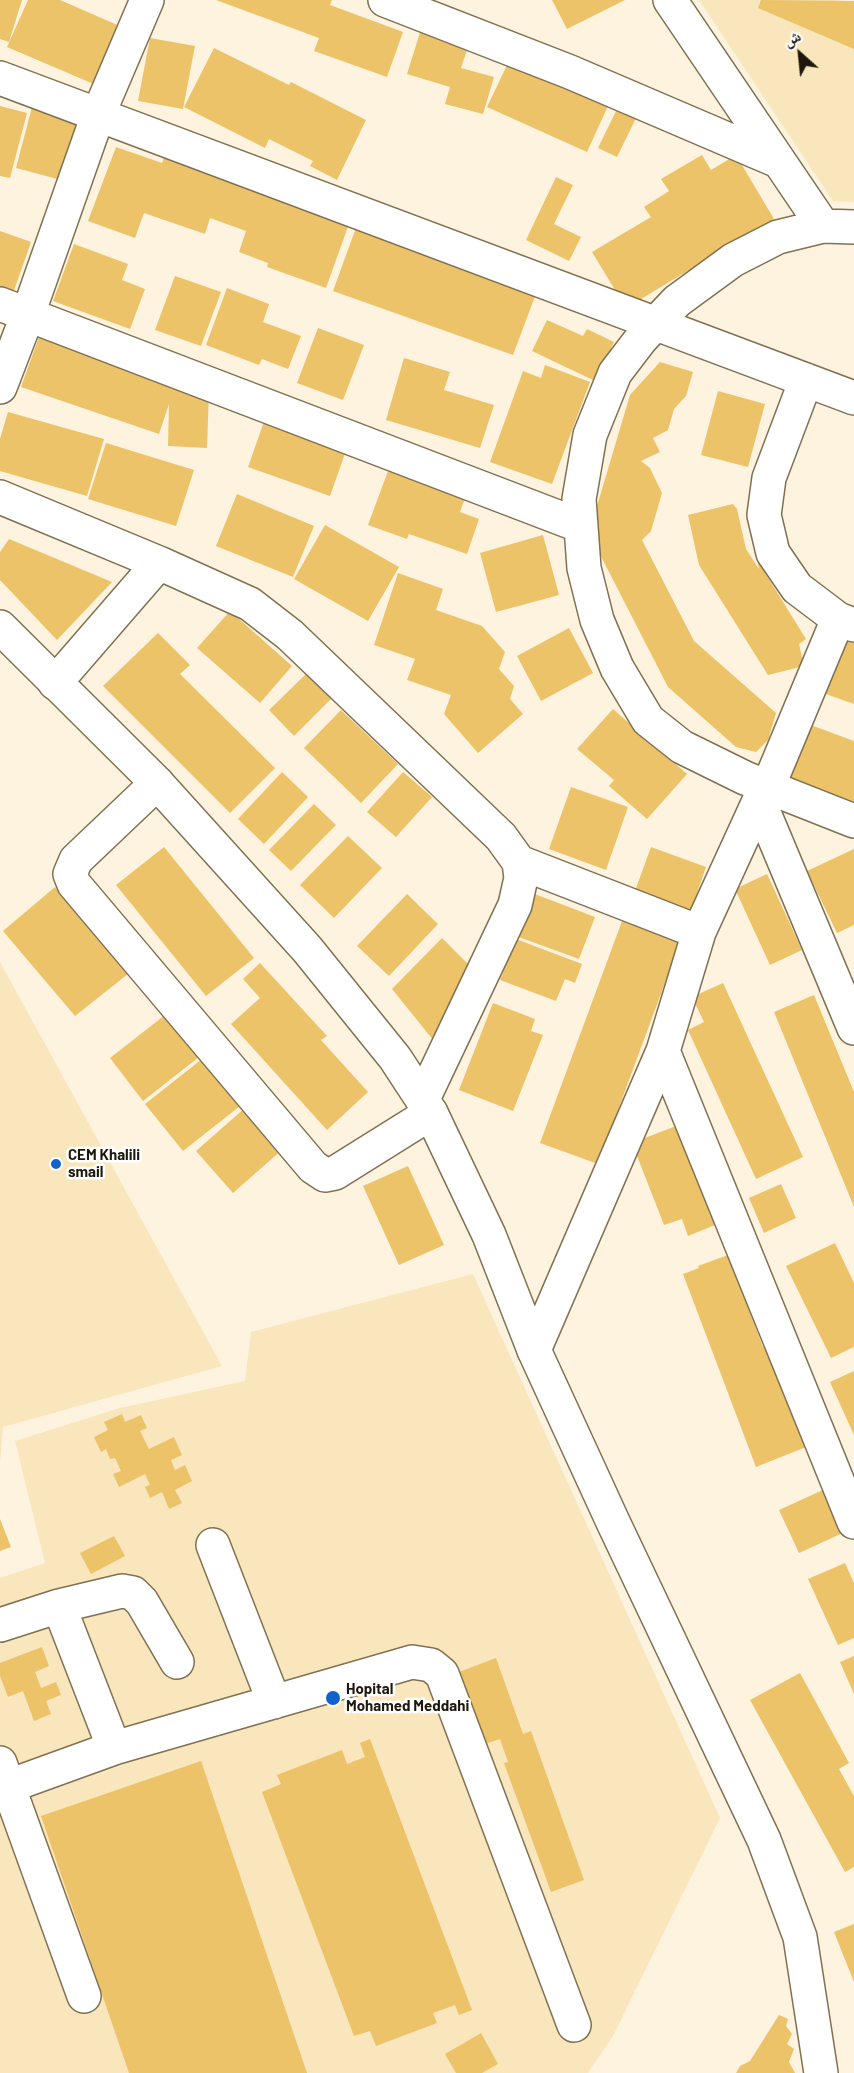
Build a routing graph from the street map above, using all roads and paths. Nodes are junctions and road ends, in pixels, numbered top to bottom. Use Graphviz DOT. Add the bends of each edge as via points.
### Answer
graph roads {
  1 [pos="147,0"];
  2 [pos="385,0"];
  3 [pos="670,0"];
  4 [pos="0,78"];
  5 [pos="98,115"];
  6 [pos="778,161"];
  7 [pos="838,226"];
  8 [pos="14,309"];
  9 [pos="655,323"];
  10 [pos="806,380"];
  11 [pos="0,387"];
  12 [pos="854,398"];
  13 [pos="0,497"];
  14 [pos="581,526"];
  15 [pos="159,563"];
  16 [pos="846,622"];
  17 [pos="0,627"];
  18 [pos="55,683"];
  19 [pos="157,783"];
  20 [pos="764,794"];
  21 [pos="854,821"];
  22 [pos="519,862"];
  23 [pos="699,932"];
  24 [pos="854,1028"];
  25 [pos="663,1052"];
  26 [pos="427,1106"];
  27 [pos="534,1350"];
  28 [pos="854,1522"];
  29 [pos="213,1545"];
  30 [pos="59,1606"];
  31 [pos="0,1625"];
  32 [pos="177,1662"];
  33 [pos="274,1702"];
  34 [pos="114,1748"];
  35 [pos="4,1774"];
  36 [pos="84,1996"];
  37 [pos="574,2025"];
  38 [pos="821,2073"];
  1 -- 5 [label="street"];
  2 -- 6 [label="street" via="570,72"];
  3 -- 6 [label="street"];
  4 -- 5 [label="street"];
  5 -- 8 [label="street"];
  5 -- 9 [label="street"];
  6 -- 7 [label="street"];
  7 -- 9 [label="street" via="778,237 733,260 677,301"];
  8 -- 11 [label="street"];
  8 -- 14 [label="street"];
  9 -- 10 [label="street"];
  9 -- 14 [label="street" via="615,373 590,435 579,499"];
  10 -- 12 [label="street"];
  10 -- 16 [label="street" via="769,478 764,515 773,553 797,588"];
  13 -- 15 [label="street"];
  14 -- 20 [label="street" via="584,568 597,620 617,668 648,720 682,747 745,778"];
  15 -- 18 [label="street"];
  15 -- 22 [label="street" via="250,604 290,635 501,837"];
  16 -- 20 [label="street"];
  17 -- 18 [label="street"];
  18 -- 19 [label="street"];
  19 -- 26 [label="street" via="307,949"];
  19 -- 26 [label="street" via="76,860 70,874 74,884 313,1167 325,1175 335,1173"];
  20 -- 21 [label="street"];
  20 -- 23 [label="street"];
  20 -- 24 [label="street"];
  22 -- 23 [label="street"];
  22 -- 26 [label="street" via="521,879 515,905"];
  23 -- 25 [label="street"];
  25 -- 27 [label="street"];
  25 -- 28 [label="street"];
  26 -- 27 [label="street" via="489,1235"];
  27 -- 38 [label="street" via="764,1839 800,1937"];
  29 -- 33 [label="street"];
  30 -- 31 [label="street"];
  30 -- 32 [label="street" via="122,1591 133,1593"];
  30 -- 34 [label="street"];
  33 -- 34 [label="street"];
  33 -- 37 [label="street" via="412,1662 431,1665 442,1674"];
  34 -- 35 [label="street"];
  35 -- 36 [label="street"];
}
